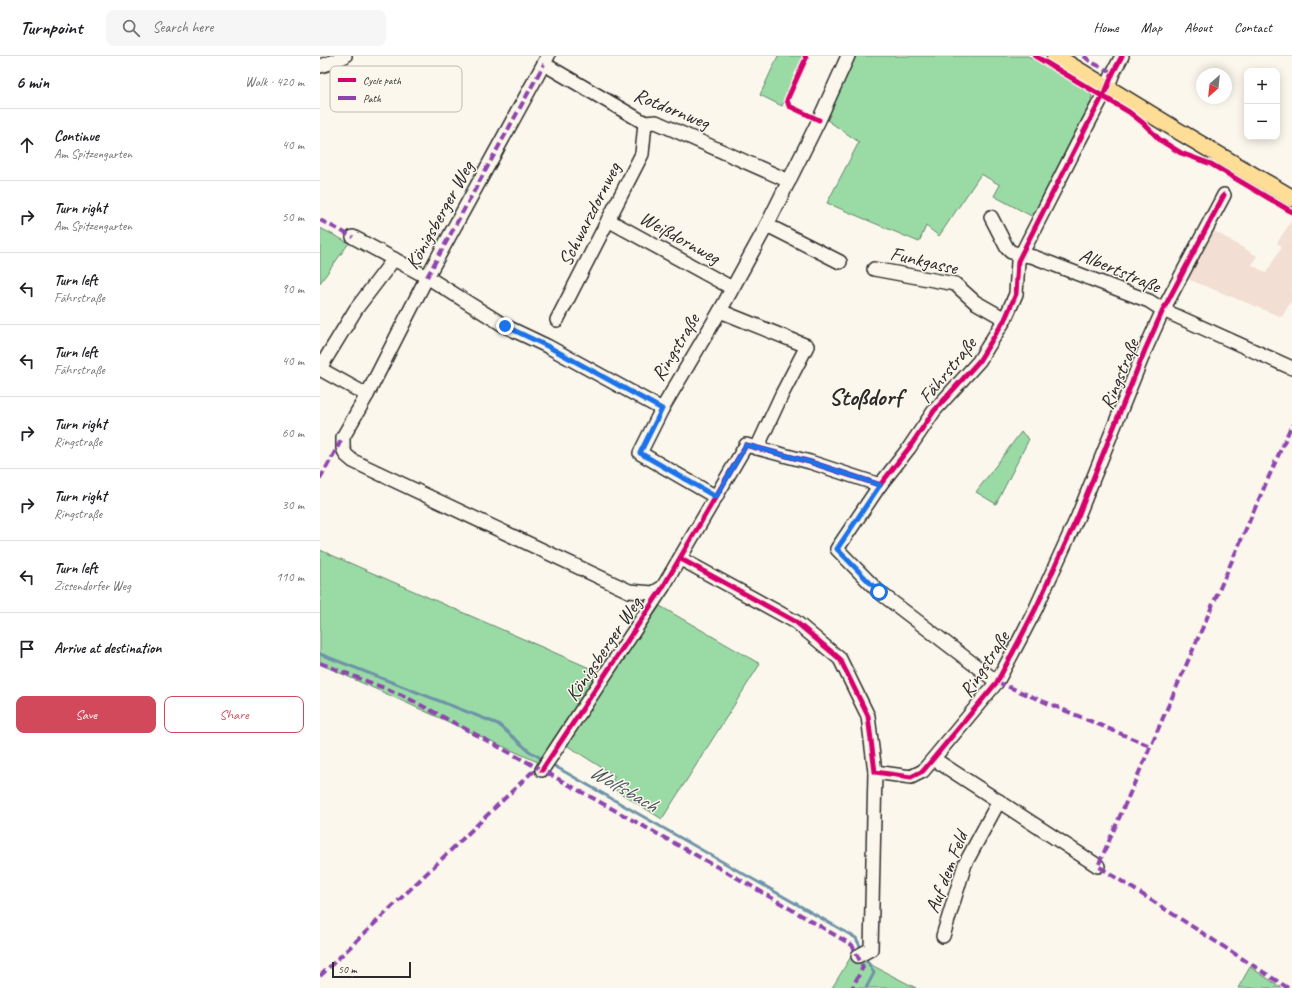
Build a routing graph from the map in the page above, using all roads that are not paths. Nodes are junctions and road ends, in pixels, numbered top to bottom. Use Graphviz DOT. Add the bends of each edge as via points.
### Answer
graph roads {
  1 [pos="345,56"];
  2 [pos="848,56"];
  3 [pos="1055,56"];
  4 [pos="1122,56"];
  5 [pos="546,60"];
  6 [pos="320,66"];
  7 [pos="1108,88"];
  8 [pos="645,123"];
  9 [pos="789,182"];
  10 [pos="1224,195"];
  11 [pos="1292,198"];
  12 [pos="991,217"];
  13 [pos="608,220"];
  14 [pos="767,225"];
  15 [pos="353,237"];
  16 [pos="1021,255"];
  17 [pos="394,259"];
  18 [pos="840,262"];
  19 [pos="874,269"];
  20 [pos="427,277"];
  21 [pos="732,288"];
  22 [pos="1163,310"];
  23 [pos="720,312"];
  24 [pos="1004,319"];
  25 [pos="558,320"];
  26 [pos="320,368"];
  27 [pos="1292,368"];
  28 [pos="367,395"];
  29 [pos="662,409"];
  30 [pos="757,448"];
  31 [pos="880,485"];
  32 [pos="716,497"];
  33 [pos="681,559"];
  34 [pos="663,587"];
  35 [pos="997,682"];
  36 [pos="934,759"];
  37 [pos="542,770"];
  38 [pos="875,772"];
  39 [pos="999,801"];
  40 [pos="1098,866"];
  41 [pos="943,936"];
  42 [pos="858,956"];
  1 -- 6 [label="street"];
  2 -- 9 [label="street, Ringstraße"];
  3 -- 7 [label="main road"];
  4 -- 7 [label="street, Fährstraße"];
  5 -- 8 [label="street, Rotdornweg"];
  5 -- 20 [label="street, Königsberger Weg"];
  7 -- 11 [label="main road"];
  7 -- 16 [label="street, Fährstraße" via="1078,141"];
  8 -- 9 [label="street, Rotdornweg" via="656,122"];
  8 -- 13 [label="street, Schwarzdornweg" via="642,154"];
  9 -- 14 [label="street, Ringstraße"];
  10 -- 22 [label="street, Ringstraße"];
  12 -- 16 [label="street, Albertstraße" via="1007,248"];
  13 -- 21 [label="street, Weißdornweg"];
  13 -- 25 [label="street, Schwarzdornweg"];
  14 -- 18 [label="street"];
  14 -- 21 [label="street, Ringstraße"];
  15 -- 17 [label="street"];
  16 -- 22 [label="street, Albertstraße" via="1034,257 1150,301"];
  16 -- 24 [label="street, Fährstraße" via="1018,261 1016,294"];
  17 -- 20 [label="street"];
  17 -- 26 [label="street, Königsberger Weg" via="356,309"];
  19 -- 24 [label="street, Funkgasse" via="955,284 976,302"];
  20 -- 28 [label="street, Königsberger Weg"];
  20 -- 29 [label="street" via="505,326"];
  21 -- 23 [label="street, Ringstraße"];
  22 -- 27 [label="street, Albertstraße"];
  22 -- 35 [label="street, Ringstraße" via="1078,516 1036,608"];
  23 -- 29 [label="street, Ringstraße"];
  23 -- 30 [label="street" via="807,346"];
  24 -- 31 [label="street, Fährstraße" via="979,361 934,411"];
  26 -- 28 [label="street, Königsberger Weg"];
  28 -- 34 [label="street, Königsberger Weg" via="343,437 343,448 353,461 629,591 653,593"];
  29 -- 32 [label="street, Ringstraße" via="640,453"];
  30 -- 31 [label="street"];
  30 -- 32 [label="street" via="746,445"];
  31 -- 35 [label="street, Fährstraße" via="837,549 879,592"];
  32 -- 33 [label="street"];
  33 -- 34 [label="street, Königsberger Weg"];
  33 -- 38 [label="street" via="796,622 840,658 868,716"];
  34 -- 37 [label="street, Königsberger Weg"];
  35 -- 36 [label="street, Ringstraße"];
  36 -- 38 [label="street, Ringstraße" via="923,771 911,777"];
  36 -- 39 [label="street"];
  38 -- 42 [label="street" via="871,949"];
  39 -- 40 [label="street"];
  39 -- 41 [label="street, Auf dem Feld" via="965,864"];
}
